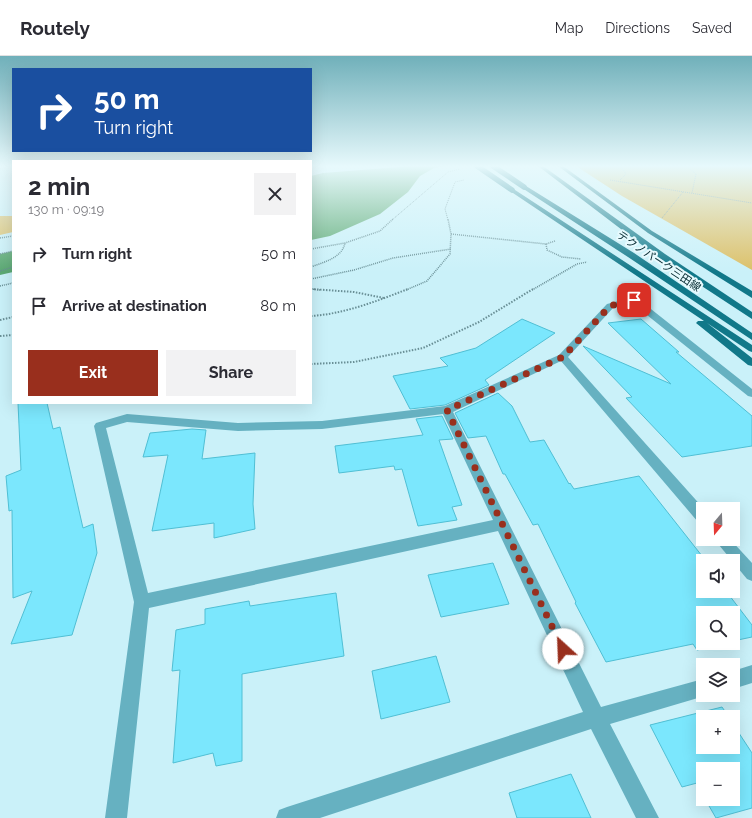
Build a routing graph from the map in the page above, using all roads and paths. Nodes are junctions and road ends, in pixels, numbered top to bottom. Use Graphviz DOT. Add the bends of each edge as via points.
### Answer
graph roads {
  1 [pos="414,202"];
  2 [pos="448,202"];
  3 [pos="529,202"];
  4 [pos="547,202"];
  5 [pos="588,202"];
  6 [pos="609,202"];
  7 [pos="675,202"];
  8 [pos="650,232"];
  9 [pos="451,234"];
  10 [pos="12,236"];
  11 [pos="0,238"];
  12 [pos="345,243"];
  13 [pos="312,248"];
  14 [pos="451,249"];
  15 [pos="12,251"];
  16 [pos="0,254"];
  17 [pos="691,258"];
  18 [pos="580,259"];
  19 [pos="593,261"];
  20 [pos="12,267"];
  21 [pos="312,267"];
  22 [pos="628,268"];
  23 [pos="0,271"];
  24 [pos="312,279"];
  25 [pos="12,283"];
  26 [pos="0,286"];
  27 [pos="312,289"];
  28 [pos="752,295"];
  29 [pos="385,298"];
  30 [pos="752,303"];
  31 [pos="312,316"];
  32 [pos="752,316"];
  33 [pos="12,317"];
  34 [pos="0,320"];
  35 [pos="12,335"];
  36 [pos="0,336"];
  37 [pos="752,337"];
  38 [pos="752,349"];
  39 [pos="563,357"];
  40 [pos="752,363"];
  41 [pos="312,364"];
  42 [pos="752,394"];
  43 [pos="447,410"];
  44 [pos="696,510"];
  45 [pos="503,524"];
  46 [pos="727,546"];
  47 [pos="752,574"];
  48 [pos="142,602"];
  49 [pos="752,674"];
  50 [pos="740,678"];
  51 [pos="696,690"];
  52 [pos="596,718"];
  53 [pos="116,818"];
  54 [pos="287,818"];
  55 [pos="648,818"];
  1 -- 12 [label="path" via="380,231"];
  2 -- 9 [label="path" via="445,209"];
  3 -- 22 [label="main road, bridge"];
  4 -- 37 [label="main road, テクノパーク三田線, bridge"];
  5 -- 32 [label="main road, テクノパーク三田線" via="662,256"];
  6 -- 8 [label="main road"];
  7 -- 8 [label="path"];
  8 -- 17 [label="main road"];
  9 -- 14 [label="path"];
  9 -- 18 [label="path" via="546,244 545,248 556,256"];
  10 -- 11 [label="path"];
  12 -- 13 [label="path"];
  12 -- 21 [label="path" via="341,253"];
  14 -- 24 [label="path" via="393,258"];
  14 -- 29 [label="path" via="450,254 427,281"];
  15 -- 16 [label="path"];
  17 -- 28 [label="main road"];
  17 -- 30 [label="main road"];
  19 -- 41 [label="path" via="576,264 479,322 423,348 354,362"];
  20 -- 23 [label="path"];
  22 -- 38 [label="main road"];
  22 -- 40 [label="main road"];
  25 -- 26 [label="path"];
  27 -- 29 [label="path" via="354,292"];
  29 -- 31 [label="path" via="330,315"];
  33 -- 34 [label="path"];
  35 -- 36 [label="path"];
  39 -- 42 [label="street" via="610,306 634,300"];
  39 -- 43 [label="street"];
  39 -- 44 [label="street"];
  43 -- 45 [label="street"];
  43 -- 48 [label="street" via="322,424 238,426 127,418 100,426"];
  45 -- 48 [label="street"];
  45 -- 52 [label="street"];
  46 -- 47 [label="street"];
  48 -- 53 [label="street"];
  49 -- 50 [label="street"];
  51 -- 52 [label="street"];
  52 -- 54 [label="street"];
  52 -- 55 [label="street"];
}
